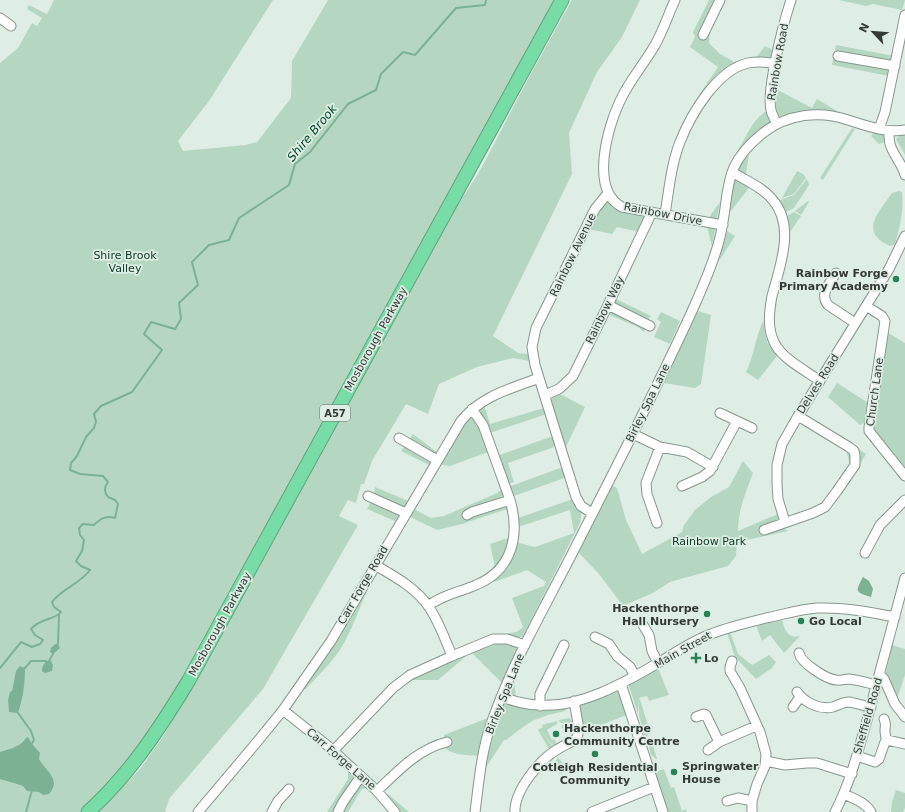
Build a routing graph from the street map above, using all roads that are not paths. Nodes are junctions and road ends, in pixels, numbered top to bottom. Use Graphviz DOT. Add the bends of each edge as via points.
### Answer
graph roads {
  1 [pos="562,0"];
  2 [pos="675,0"];
  3 [pos="720,0"];
  4 [pos="792,0"];
  5 [pos="905,15"];
  6 [pos="0,18"];
  7 [pos="11,26"];
  8 [pos="703,34"];
  9 [pos="838,56"];
  10 [pos="776,64"];
  11 [pos="895,66"];
  12 [pos="777,124"];
  13 [pos="879,129"];
  14 [pos="905,130"];
  15 [pos="889,131"];
  16 [pos="732,172"];
  17 [pos="905,174"];
  18 [pos="608,193"];
  19 [pos="652,212"];
  20 [pos="665,214"];
  21 [pos="723,225"];
  22 [pos="905,236"];
  23 [pos="836,273"];
  24 [pos="608,305"];
  25 [pos="866,306"];
  26 [pos="855,323"];
  27 [pos="650,326"];
  28 [pos="539,378"];
  29 [pos="820,381"];
  30 [pos="545,395"];
  31 [pos="472,409"];
  32 [pos="720,413"];
  33 [pos="798,416"];
  34 [pos="738,421"];
  35 [pos="752,428"];
  36 [pos="632,434"];
  37 [pos="399,438"];
  38 [pos="660,447"];
  39 [pos="437,460"];
  40 [pos="713,467"];
  41 [pos="905,476"];
  42 [pos="682,486"];
  43 [pos="368,496"];
  44 [pos="510,500"];
  45 [pos="905,500"];
  46 [pos="406,513"];
  47 [pos="592,513"];
  48 [pos="467,515"];
  49 [pos="785,522"];
  50 [pos="657,523"];
  51 [pos="764,530"];
  52 [pos="865,553"];
  53 [pos="375,565"];
  54 [pos="905,578"];
  55 [pos="428,606"];
  56 [pos="895,617"];
  57 [pos="643,625"];
  58 [pos="595,637"];
  59 [pos="525,645"];
  60 [pos="564,646"];
  61 [pos="799,653"];
  62 [pos="452,656"];
  63 [pos="732,661"];
  64 [pos="658,663"];
  65 [pos="880,675"];
  66 [pos="635,676"];
  67 [pos="621,684"];
  68 [pos="876,689"];
  69 [pos="501,697"];
  70 [pos="574,701"];
  71 [pos="894,702"];
  72 [pos="540,706"];
  73 [pos="793,707"];
  74 [pos="871,708"];
  75 [pos="283,710"];
  76 [pos="904,714"];
  77 [pos="696,717"];
  78 [pos="884,719"];
  79 [pos="756,726"];
  80 [pos="887,740"];
  81 [pos="447,742"];
  82 [pos="719,742"];
  83 [pos="905,744"];
  84 [pos="708,750"];
  85 [pos="333,751"];
  86 [pos="857,756"];
  87 [pos="766,761"];
  88 [pos="852,774"];
  89 [pos="361,776"];
  90 [pos="654,787"];
  91 [pos="289,789"];
  92 [pos="377,791"];
  93 [pos="844,794"];
  94 [pos="727,801"];
  95 [pos="752,801"];
  96 [pos="88,812"];
  97 [pos="198,812"];
  98 [pos="272,812"];
  99 [pos="338,812"];
  100 [pos="395,812"];
  101 [pos="475,812"];
  102 [pos="515,812"];
  103 [pos="592,812"];
  104 [pos="663,812"];
  105 [pos="752,812"];
  106 [pos="835,812"];
  107 [pos="870,812"];
  1 -- 96 [label="highway, Mosborough Parkway / A57" via="189,680 139,756 112,789"];
  2 -- 18 [label="street" via="656,43 626,90 612,120 604,164 604,182"];
  3 -- 8 [label="street"];
  4 -- 10 [label="street, Rainbow Road"];
  5 -- 11 [label="street"];
  6 -- 7 [label="street"];
  9 -- 11 [label="street"];
  10 -- 12 [label="street, Rainbow Road" via="770,110"];
  10 -- 20 [label="street" via="752,62 739,66 722,78 707,95 680,142"];
  11 -- 13 [label="street"];
  12 -- 13 [label="street, Birley Spa Lane" via="798,117 821,115 847,119"];
  12 -- 16 [label="street, Birley Spa Lane" via="751,144"];
  13 -- 15 [label="street, Birley Spa Lane"];
  14 -- 15 [label="street, Birley Spa Lane"];
  15 -- 17 [label="street" via="889,144"];
  16 -- 21 [label="street, Birley Spa Lane" via="727,189"];
  16 -- 29 [label="street" via="772,198 781,213 784,241 770,310 772,338 780,351"];
  18 -- 19 [label="street, Rainbow Drive" via="614,202 622,207"];
  18 -- 28 [label="street, Rainbow Avenue" via="595,209 534,334 533,356"];
  19 -- 20 [label="street, Rainbow Drive"];
  19 -- 24 [label="street, Rainbow Way"];
  20 -- 21 [label="street, Rainbow Drive"];
  21 -- 36 [label="street, Birley Spa Lane" via="706,280"];
  22 -- 25 [label="street, Delves Road" via="889,269"];
  23 -- 26 [label="street" via="825,292 826,303"];
  24 -- 27 [label="street"];
  24 -- 30 [label="street, Rainbow Way" via="573,376 559,389"];
  25 -- 26 [label="street, Delves Road"];
  25 -- 41 [label="street, Church Lane" via="882,316 885,321 869,431"];
  26 -- 29 [label="street, Delves Road"];
  28 -- 30 [label="street, Rainbow Avenue"];
  28 -- 31 [label="street, Carr Forge Road" via="490,397"];
  29 -- 33 [label="street, Delves Road"];
  30 -- 47 [label="street, Rainbow Avenue" via="576,497 581,506"];
  31 -- 39 [label="street, Carr Forge Road"];
  31 -- 44 [label="street" via="483,425"];
  32 -- 34 [label="street"];
  33 -- 49 [label="street, Delves Road" via="782,444 777,465 778,499"];
  33 -- 49 [label="street" via="849,447 854,451 856,460 838,491 824,507 813,514"];
  34 -- 35 [label="street"];
  34 -- 40 [label="street"];
  36 -- 38 [label="street"];
  36 -- 47 [label="street, Birley Spa Lane"];
  37 -- 39 [label="street"];
  38 -- 40 [label="street" via="688,452"];
  38 -- 50 [label="street" via="646,483"];
  39 -- 46 [label="street, Carr Forge Road"];
  40 -- 42 [label="street" via="702,477"];
  43 -- 46 [label="street"];
  44 -- 48 [label="street"];
  44 -- 55 [label="street" via="514,537 509,553 499,569 485,580"];
  45 -- 52 [label="street" via="880,525"];
  46 -- 53 [label="street, Carr Forge Road"];
  47 -- 59 [label="street, Birley Spa Lane"];
  49 -- 51 [label="street"];
  53 -- 55 [label="street" via="409,587"];
  53 -- 75 [label="street, Carr Forge Road" via="331,641"];
  54 -- 56 [label="street, Sheffield Road"];
  55 -- 62 [label="street"];
  56 -- 64 [label="street, Main Street" via="847,610 808,609 710,634"];
  56 -- 65 [label="street, Sheffield Road"];
  57 -- 64 [label="street"];
  58 -- 66 [label="street" via="609,644"];
  59 -- 62 [label="street" via="507,639 493,639"];
  59 -- 69 [label="street, Birley Spa Lane"];
  60 -- 72 [label="street" via="540,694"];
  61 -- 68 [label="street" via="801,659 832,679 852,680"];
  62 -- 85 [label="street" via="419,669 402,680"];
  63 -- 79 [label="street" via="730,671"];
  64 -- 66 [label="street, Main Street"];
  65 -- 68 [label="street, Sheffield Road"];
  65 -- 71 [label="street"];
  66 -- 67 [label="street, Main Street"];
  67 -- 70 [label="street, Main Street"];
  67 -- 90 [label="street"];
  68 -- 71 [label="street"];
  68 -- 74 [label="street, Sheffield Road"];
  69 -- 72 [label="street, Main Street"];
  69 -- 101 [label="street, Birley Spa Lane" via="483,756"];
  70 -- 72 [label="street, Main Street"];
  70 -- 102 [label="street" via="579,729 577,738 558,749 538,766 520,791"];
  71 -- 76 [label="street"];
  73 -- 74 [label="street" via="798,694 821,708 847,702"];
  74 -- 86 [label="street, Sheffield Road"];
  75 -- 85 [label="street, Carr Forge Lane"];
  75 -- 97 [label="street, Carr Forge Road"];
  77 -- 82 [label="street" via="706,715"];
  78 -- 80 [label="street"];
  79 -- 82 [label="street"];
  79 -- 87 [label="street" via="762,738"];
  80 -- 83 [label="street"];
  80 -- 86 [label="street" via="877,761"];
  81 -- 92 [label="street" via="416,756"];
  82 -- 84 [label="street"];
  85 -- 89 [label="street, Carr Forge Lane"];
  86 -- 88 [label="street, Sheffield Road"];
  87 -- 88 [label="street" via="785,765 817,764"];
  87 -- 95 [label="street"];
  88 -- 93 [label="street, Sheffield Road"];
  89 -- 92 [label="street, Carr Forge Lane"];
  89 -- 99 [label="street"];
  90 -- 103 [label="street"];
  90 -- 104 [label="street"];
  91 -- 98 [label="street" via="278,800"];
  92 -- 100 [label="street, Carr Forge Lane"];
  93 -- 106 [label="street, Sheffield Road"];
  93 -- 107 [label="street" via="862,802"];
  94 -- 95 [label="street" via="738,798"];
  95 -- 105 [label="street"];
}
